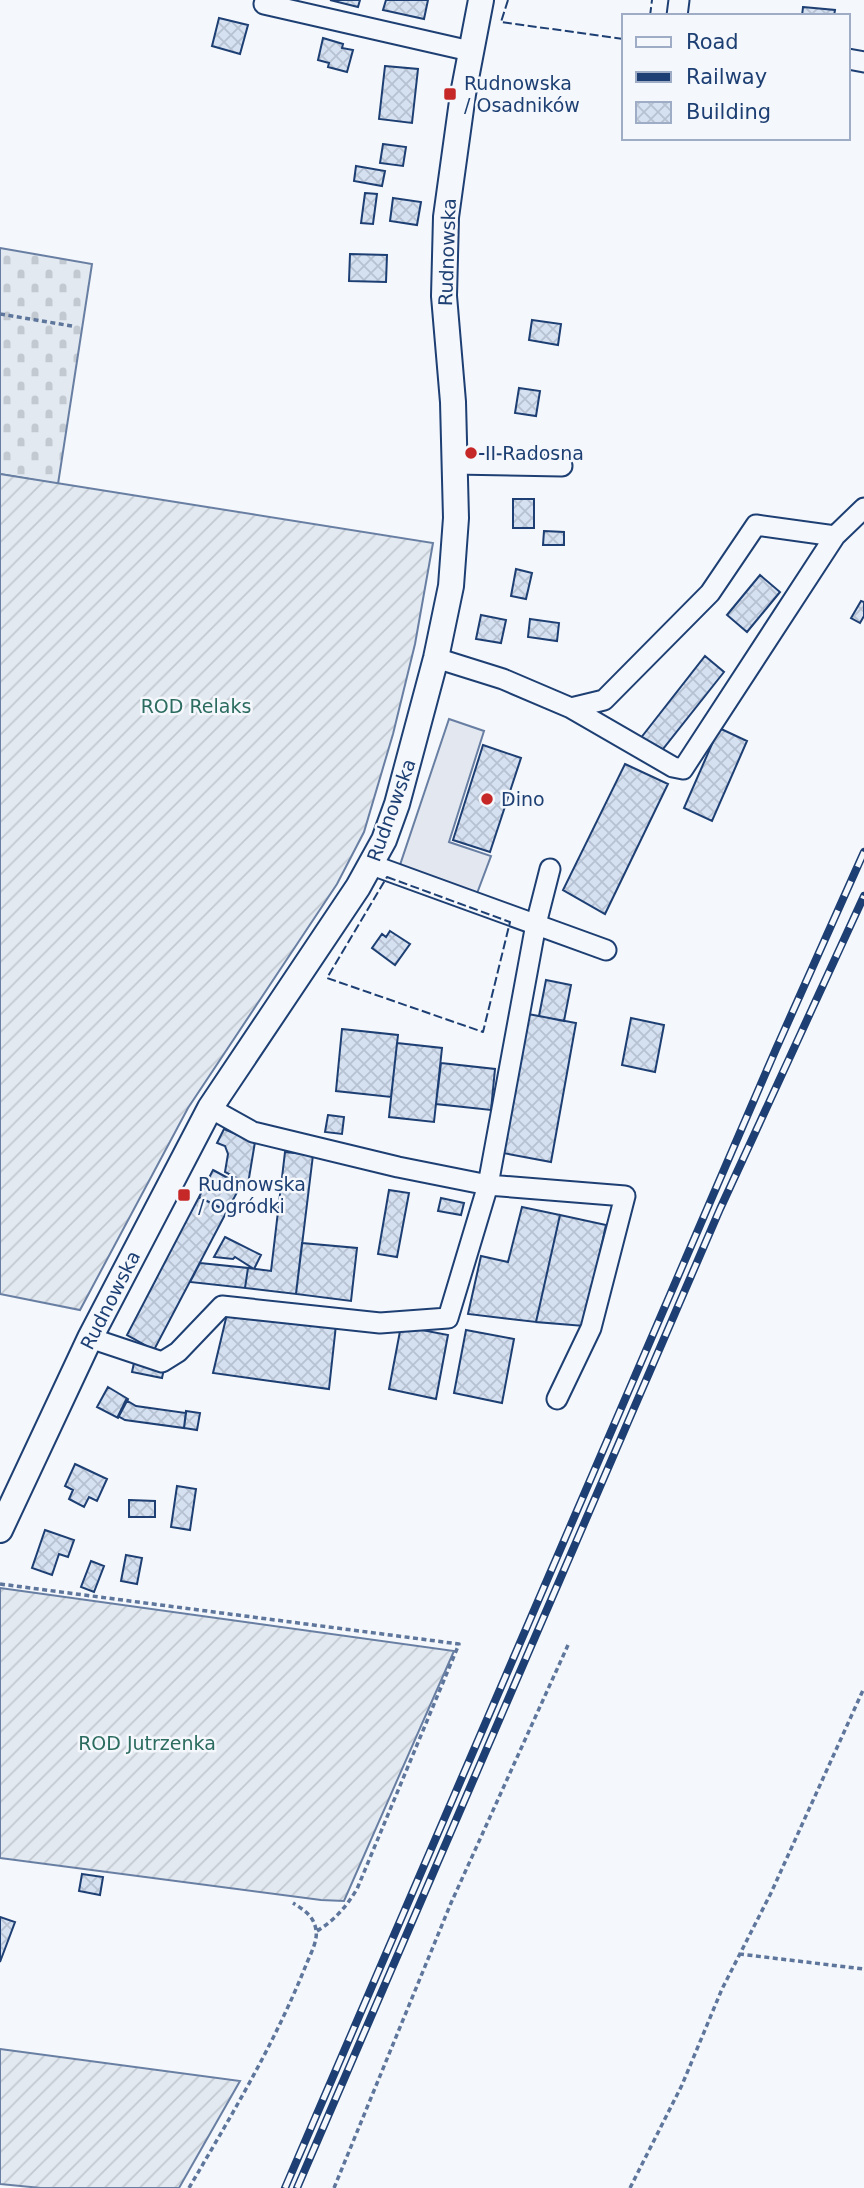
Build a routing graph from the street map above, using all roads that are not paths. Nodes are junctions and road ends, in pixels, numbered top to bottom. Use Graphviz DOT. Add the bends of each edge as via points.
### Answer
graph roads {
  1 [pos="481,0"];
  2 [pos="264,4"];
  3 [pos="470,51"];
  4 [pos="454,464"];
  5 [pos="562,466"];
  6 [pos="864,508"];
  7 [pos="835,536"];
  8 [pos="436,658"];
  9 [pos="571,708"];
  10 [pos="372,864"];
  11 [pos="550,869"];
  12 [pos="536,924"];
  13 [pos="606,950"];
  14 [pos="211,1108"];
  15 [pos="488,1185"];
  16 [pos="90,1338"];
  17 [pos="557,1399"];
  18 [pos="0,1530"];
  1 -- 3 [label="main road, Rudnowska"];
  2 -- 3 [label="street"];
  3 -- 4 [label="main road, Rudnowska" via="446,217 444,296"];
  4 -- 5 [label="street"];
  4 -- 8 [label="main road, Rudnowska" via="456,530 451,586"];
  6 -- 7 [label="street"];
  7 -- 9 [label="street" via="756,525 710,593 604,700"];
  7 -- 9 [label="street" via="683,769"];
  8 -- 9 [label="street"];
  8 -- 10 [label="main road, Rudnowska" via="397,804"];
  10 -- 12 [label="street"];
  10 -- 14 [label="main road, Rudnowska"];
  11 -- 12 [label="street"];
  12 -- 13 [label="street"];
  12 -- 15 [label="street"];
  14 -- 15 [label="street" via="254,1132"];
  14 -- 16 [label="main road, Rudnowska"];
  15 -- 16 [label="street" via="448,1318 380,1323 222,1306 178,1352 162,1362"];
  15 -- 17 [label="street" via="625,1196 590,1328"];
  16 -- 18 [label="main road, Rudnowska"];
}
